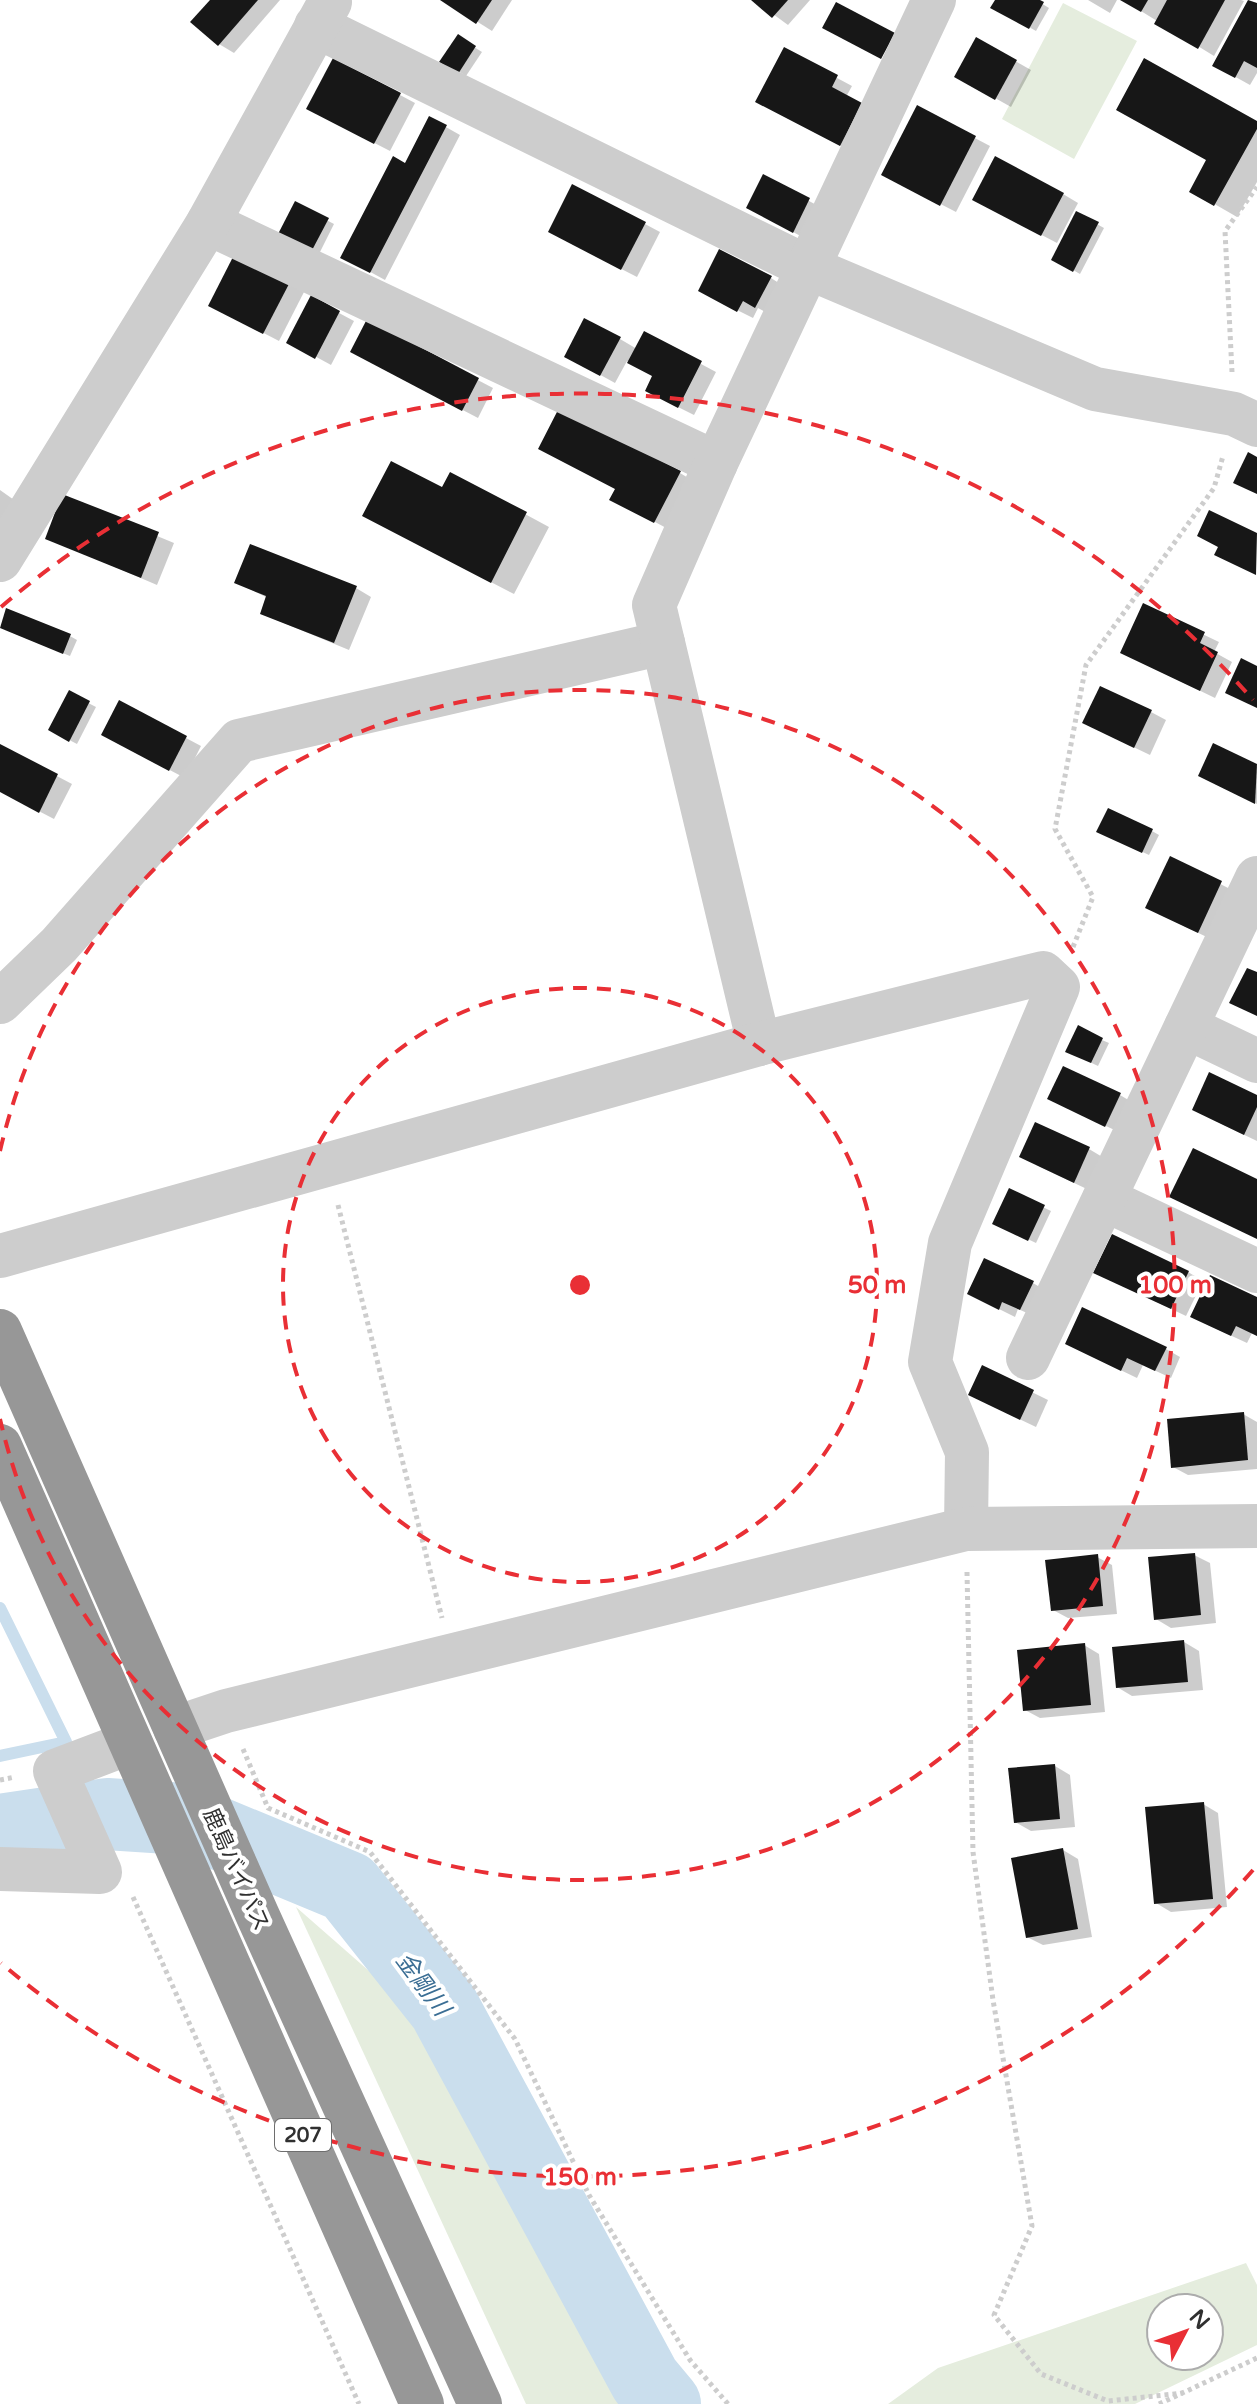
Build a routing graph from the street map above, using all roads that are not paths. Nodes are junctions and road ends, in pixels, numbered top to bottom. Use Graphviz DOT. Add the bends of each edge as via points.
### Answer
graph roads {
  1 [pos="934,0"];
  2 [pos="324,13"];
  3 [pos="208,223"];
  4 [pos="809,268"];
  5 [pos="1246,420"];
  6 [pos="716,463"];
  7 [pos="0,560"];
  8 [pos="663,643"];
  9 [pos="1257,878"];
  10 [pos="0,1002"];
  11 [pos="1186,1027"];
  12 [pos="759,1044"];
  13 [pos="1257,1061"];
  14 [pos="1104,1199"];
  15 [pos="0,1256"];
  16 [pos="1257,1271"];
  17 [pos="0,1331"];
  18 [pos="1028,1358"];
  19 [pos="0,1446"];
  20 [pos="1257,1526"];
  21 [pos="966,1529"];
  22 [pos="175,1728"];
  23 [pos="135,1758"];
  24 [pos="0,1869"];
  25 [pos="422,2404"];
  26 [pos="480,2404"];
  1 -- 4 [label="street"];
  2 -- 3 [label="street"];
  2 -- 4 [label="street"];
  3 -- 6 [label="street"];
  3 -- 7 [label="street"];
  4 -- 5 [label="street" via="1095,389"];
  4 -- 6 [label="street"];
  6 -- 8 [label="street" via="654,605"];
  8 -- 10 [label="street" via="239,741 59,945"];
  8 -- 12 [label="street"];
  9 -- 11 [label="street"];
  11 -- 13 [label="street"];
  11 -- 14 [label="street"];
  12 -- 15 [label="street"];
  12 -- 21 [label="street" via="1043,973 1058,987 950,1243 930,1362 967,1452"];
  14 -- 16 [label="street"];
  14 -- 18 [label="street"];
  17 -- 22 [label="highway, 鹿島バイパス / 207"];
  19 -- 23 [label="highway, 207"];
  20 -- 21 [label="street"];
  21 -- 22 [label="street" via="226,1711"];
  22 -- 26 [label="highway, 鹿島バイパス / 207"];
  23 -- 24 [label="street" via="55,1771 100,1872"];
  23 -- 25 [label="highway, 207"];
}
